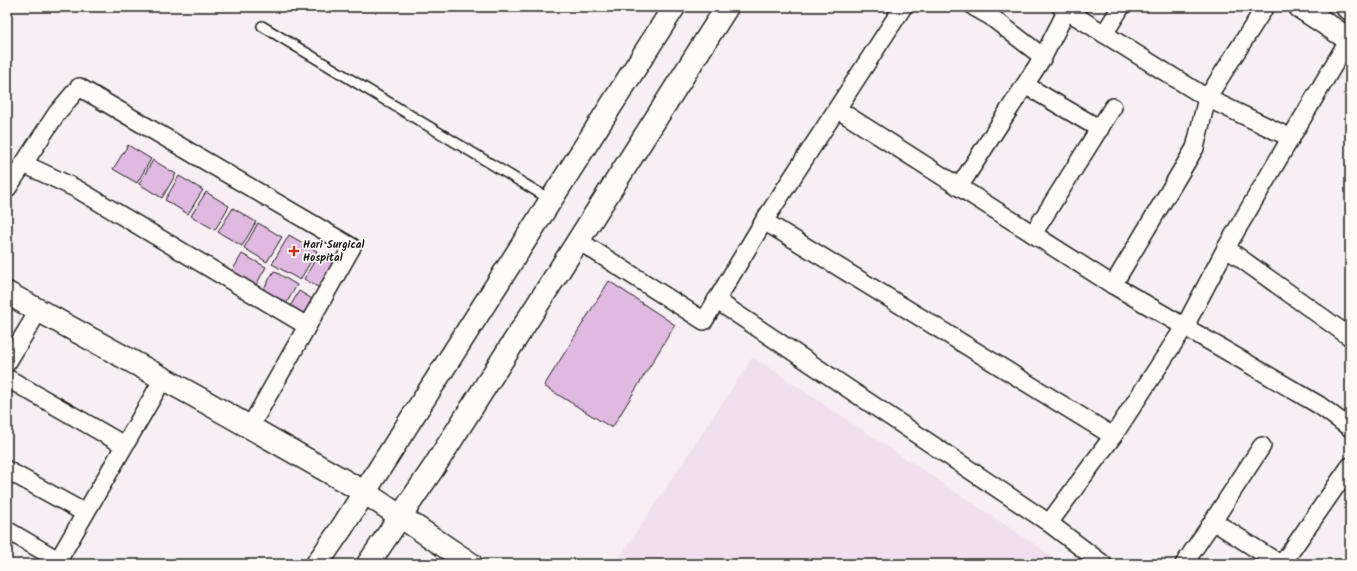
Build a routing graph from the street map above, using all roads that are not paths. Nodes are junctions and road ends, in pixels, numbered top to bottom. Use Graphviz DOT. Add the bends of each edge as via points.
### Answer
graph roads {
  1 [pos="674,7"];
  2 [pos="728,7"];
  3 [pos="903,7"];
  4 [pos="974,7"];
  5 [pos="1121,7"];
  6 [pos="1265,7"];
  7 [pos="1300,7"];
  8 [pos="1347,7"];
  9 [pos="1064,9"];
  10 [pos="1350,9"];
  11 [pos="262,26"];
  12 [pos="1104,34"];
  13 [pos="1350,40"];
  14 [pos="1043,57"];
  15 [pos="1025,85"];
  16 [pos="1207,98"];
  17 [pos="1114,107"];
  18 [pos="837,109"];
  19 [pos="1100,129"];
  20 [pos="1291,138"];
  21 [pos="24,164"];
  22 [pos="959,187"];
  23 [pos="7,189"];
  24 [pos="551,200"];
  25 [pos="764,221"];
  26 [pos="1033,234"];
  27 [pos="579,241"];
  28 [pos="1226,248"];
  29 [pos="1113,285"];
  30 [pos="7,293"];
  31 [pos="716,300"];
  32 [pos="39,310"];
  33 [pos="307,326"];
  34 [pos="1185,326"];
  35 [pos="1350,337"];
  36 [pos="7,363"];
  37 [pos="7,378"];
  38 [pos="163,379"];
  39 [pos="250,427"];
  40 [pos="1350,428"];
  41 [pos="1113,436"];
  42 [pos="124,445"];
  43 [pos="1262,446"];
  44 [pos="1350,466"];
  45 [pos="7,470"];
  46 [pos="364,492"];
  47 [pos="85,513"];
  48 [pos="400,516"];
  49 [pos="1213,521"];
  50 [pos="1049,523"];
  51 [pos="7,530"];
  52 [pos="57,562"];
  53 [pos="317,564"];
  54 [pos="368,564"];
  55 [pos="471,564"];
  56 [pos="1103,564"];
  57 [pos="1184,564"];
  58 [pos="1281,564"];
  1 -- 24 [label="street"];
  2 -- 27 [label="street"];
  3 -- 18 [label="street"];
  4 -- 14 [label="street" via="990,16"];
  5 -- 12 [label="street"];
  6 -- 16 [label="street"];
  7 -- 13 [label="street"];
  8 -- 10 [label="street"];
  9 -- 12 [label="street"];
  9 -- 14 [label="street"];
  11 -- 24 [label="lane"];
  12 -- 16 [label="street"];
  13 -- 20 [label="street"];
  14 -- 15 [label="street"];
  15 -- 19 [label="street"];
  15 -- 22 [label="street"];
  16 -- 20 [label="street"];
  16 -- 29 [label="street" via="1195,148"];
  17 -- 19 [label="street"];
  18 -- 22 [label="street"];
  18 -- 25 [label="street"];
  19 -- 26 [label="street"];
  20 -- 28 [label="street"];
  21 -- 23 [label="street"];
  21 -- 33 [label="street" via="77,189"];
  21 -- 33 [label="street" via="57,113 79,87 352,247"];
  22 -- 26 [label="street"];
  24 -- 46 [label="street"];
  25 -- 31 [label="street"];
  25 -- 41 [label="street"];
  26 -- 29 [label="street"];
  27 -- 31 [label="street" via="704,321"];
  27 -- 48 [label="street"];
  28 -- 34 [label="street"];
  28 -- 35 [label="street"];
  29 -- 34 [label="street"];
  30 -- 32 [label="street"];
  31 -- 50 [label="street"];
  32 -- 36 [label="street"];
  32 -- 38 [label="street"];
  33 -- 39 [label="street"];
  34 -- 40 [label="street" via="1319,406"];
  34 -- 41 [label="street"];
  37 -- 42 [label="street"];
  38 -- 39 [label="street"];
  38 -- 42 [label="street"];
  39 -- 46 [label="street"];
  41 -- 50 [label="street"];
  42 -- 47 [label="street"];
  43 -- 49 [label="street"];
  44 -- 58 [label="street"];
  45 -- 47 [label="street"];
  46 -- 48 [label="street"];
  46 -- 53 [label="street"];
  47 -- 52 [label="street"];
  48 -- 54 [label="street"];
  48 -- 55 [label="street"];
  49 -- 57 [label="street"];
  49 -- 58 [label="street"];
  50 -- 56 [label="street"];
  51 -- 52 [label="street"];
}
